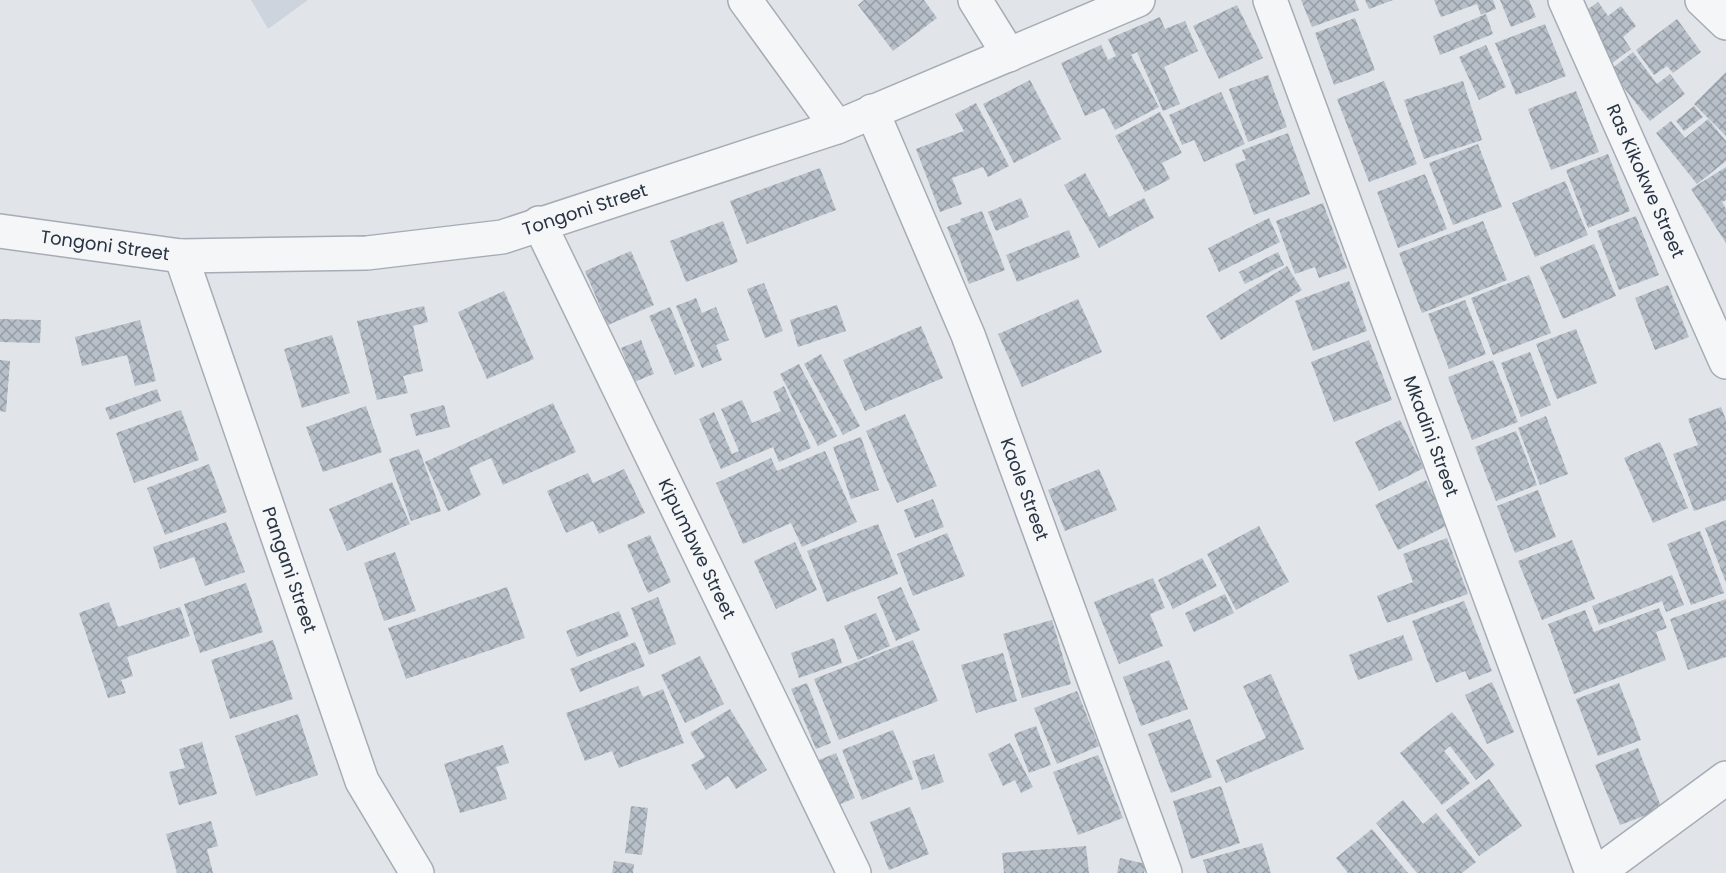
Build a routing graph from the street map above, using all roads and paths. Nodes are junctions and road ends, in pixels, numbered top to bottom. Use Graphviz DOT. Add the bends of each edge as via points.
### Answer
graph roads {
  1 [pos="745,0"];
  2 [pos="975,0"];
  3 [pos="1138,0"];
  4 [pos="1270,0"];
  5 [pos="1565,0"];
  6 [pos="1702,0"];
  7 [pos="1726,23"];
  8 [pos="1009,55"];
  9 [pos="873,111"];
  10 [pos="837,127"];
  11 [pos="539,223"];
  12 [pos="0,231"];
  13 [pos="181,256"];
  14 [pos="1726,362"];
  15 [pos="1726,778"];
  16 [pos="417,873"];
  17 [pos="854,873"];
  18 [pos="1165,873"];
  19 [pos="1592,873"];
  20 [pos="1597,873"];
  1 -- 10 [label="street"];
  2 -- 8 [label="street"];
  3 -- 8 [label="street, Tongoni Street"];
  4 -- 19 [label="street, Mkadini Street"];
  5 -- 14 [label="street, Ras Kikokwe Street"];
  6 -- 7 [label="street"];
  8 -- 9 [label="street, Tongoni Street"];
  9 -- 10 [label="street, Tongoni Street"];
  9 -- 18 [label="street, Kaole Street" via="968,335"];
  10 -- 11 [label="street, Tongoni Street"];
  11 -- 13 [label="street, Tongoni Street" via="502,237 367,253"];
  11 -- 17 [label="street, Kipumbwe Street"];
  12 -- 13 [label="street, Tongoni Street"];
  13 -- 16 [label="street, Pangani Street" via="362,781"];
  15 -- 20 [label="street"];
}
